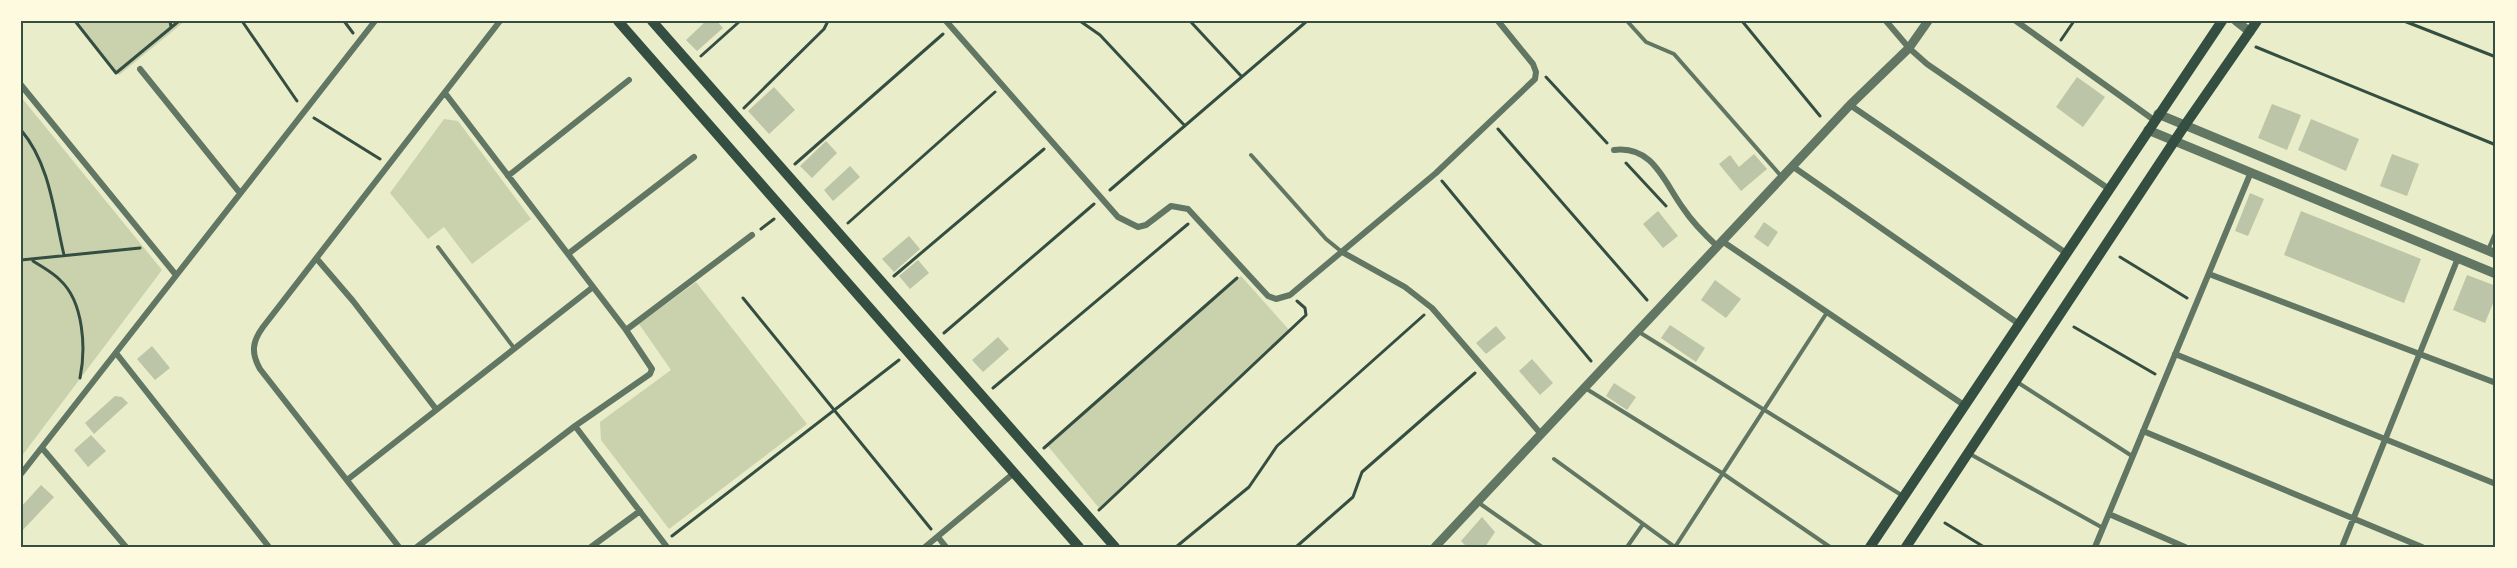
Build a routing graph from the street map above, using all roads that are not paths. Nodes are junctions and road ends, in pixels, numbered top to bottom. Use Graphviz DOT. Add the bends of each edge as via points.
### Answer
graph roads {
  1 [pos="375,21"];
  2 [pos="500,21"];
  3 [pos="618,21"];
  4 [pos="652,21"];
  5 [pos="1498,21"];
  6 [pos="1627,21"];
  7 [pos="1886,21"];
  8 [pos="1928,21"];
  9 [pos="2016,21"];
  10 [pos="2222,21"];
  11 [pos="2236,21"];
  12 [pos="2257,21"];
  13 [pos="949,24"];
  14 [pos="2246,36"];
  15 [pos="1909,48"];
  16 [pos="140,69"];
  17 [pos="629,80"];
  18 [pos="21,85"];
  19 [pos="445,93"];
  20 [pos="1850,105"];
  21 [pos="2153,121"];
  22 [pos="2185,125"];
  23 [pos="2175,141"];
  24 [pos="1614,150"];
  25 [pos="1251,155"];
  26 [pos="694,157"];
  27 [pos="1792,166"];
  28 [pos="2251,172"];
  29 [pos="508,176"];
  30 [pos="1782,177"];
  31 [pos="2109,189"];
  32 [pos="240,193"];
  33 [pos="2496,231"];
  34 [pos="752,235"];
  35 [pos="1719,244"];
  36 [pos="438,247"];
  37 [pos="1342,252"];
  38 [pos="2492,252"];
  39 [pos="2066,253"];
  40 [pos="568,254"];
  41 [pos="2458,258"];
  42 [pos="316,259"];
  43 [pos="2209,274"];
  44 [pos="2496,274"];
  45 [pos="176,275"];
  46 [pos="593,287"];
  47 [pos="1826,314"];
  48 [pos="2019,324"];
  49 [pos="626,330"];
  50 [pos="1637,331"];
  51 [pos="515,348"];
  52 [pos="116,353"];
  53 [pos="2421,353"];
  54 [pos="2175,354"];
  55 [pos="2015,382"];
  56 [pos="2496,383"];
  57 [pos="1584,387"];
  58 [pos="1964,405"];
  59 [pos="1764,408"];
  60 [pos="436,410"];
  61 [pos="574,426"];
  62 [pos="2143,432"];
  63 [pos="1540,434"];
  64 [pos="2386,441"];
  65 [pos="42,448"];
  66 [pos="1969,453"];
  67 [pos="2133,456"];
  68 [pos="1554,459"];
  69 [pos="1014,473"];
  70 [pos="1722,473"];
  71 [pos="21,474"];
  72 [pos="347,480"];
  73 [pos="2496,484"];
  74 [pos="1903,497"];
  75 [pos="1477,502"];
  76 [pos="640,511"];
  77 [pos="2109,514"];
  78 [pos="2354,517"];
  79 [pos="1643,524"];
  80 [pos="2103,528"];
  81 [pos="938,537"];
  82 [pos="665,545"];
  83 [pos="126,547"];
  84 [pos="268,547"];
  85 [pos="399,547"];
  86 [pos="417,547"];
  87 [pos="591,547"];
  88 [pos="925,547"];
  89 [pos="946,547"];
  90 [pos="1079,547"];
  91 [pos="1115,547"];
  92 [pos="1435,547"];
  93 [pos="1542,547"];
  94 [pos="1628,547"];
  95 [pos="1675,547"];
  96 [pos="1830,547"];
  97 [pos="1870,547"];
  98 [pos="1906,547"];
  99 [pos="2095,547"];
  100 [pos="2185,547"];
  101 [pos="2342,547"];
  102 [pos="2422,547"];
  1 -- 32 [label="street"];
  2 -- 19 [label="street"];
  3 -- 69 [label="main road"];
  4 -- 91 [label="main road"];
  5 -- 37 [label="street" via="1533,64 1535,79 1436,173"];
  6 -- 30 [label="lane" via="1646,42 1674,54"];
  7 -- 15 [label="street"];
  8 -- 15 [label="street"];
  9 -- 21 [label="street"];
  10 -- 21 [label="main road"];
  11 -- 14 [label="street"];
  12 -- 14 [label="main road"];
  13 -- 37 [label="street" via="1118,216 1138,227 1171,206 1188,209 1268,296 1276,299 1290,295"];
  14 -- 22 [label="main road"];
  15 -- 20 [label="street"];
  15 -- 31 [label="street"];
  16 -- 32 [label="street"];
  17 -- 29 [label="street"];
  18 -- 45 [label="street"];
  19 -- 29 [label="street"];
  19 -- 42 [label="street"];
  20 -- 27 [label="street"];
  20 -- 39 [label="street"];
  21 -- 22 [label="street"];
  21 -- 23 [label="street"];
  21 -- 31 [label="main road"];
  22 -- 23 [label="main road"];
  22 -- 38 [label="street"];
  23 -- 28 [label="street"];
  23 -- 55 [label="main road"];
  24 -- 35 [label="street" via="1627,148 1654,164 1698,228"];
  25 -- 37 [label="lane"];
  26 -- 40 [label="street"];
  27 -- 30 [label="street"];
  27 -- 48 [label="street"];
  28 -- 41 [label="street"];
  28 -- 43 [label="street"];
  29 -- 40 [label="street"];
  30 -- 35 [label="street"];
  31 -- 39 [label="main road"];
  32 -- 45 [label="street"];
  33 -- 38 [label="lane"];
  34 -- 49 [label="street"];
  35 -- 47 [label="street"];
  35 -- 50 [label="street"];
  36 -- 51 [label="lane"];
  37 -- 63 [label="street" via="1405,287 1432,308"];
  39 -- 48 [label="main road"];
  40 -- 46 [label="street"];
  41 -- 44 [label="street"];
  41 -- 53 [label="street"];
  42 -- 60 [label="street"];
  42 -- 72 [label="street" via="256,337 254,358"];
  43 -- 53 [label="street"];
  43 -- 54 [label="street"];
  45 -- 52 [label="street"];
  46 -- 49 [label="street"];
  46 -- 51 [label="street"];
  47 -- 58 [label="street"];
  47 -- 59 [label="lane"];
  48 -- 58 [label="main road"];
  49 -- 61 [label="street" via="650,363 650,374"];
  50 -- 57 [label="street"];
  50 -- 59 [label="lane"];
  51 -- 60 [label="street"];
  52 -- 65 [label="street"];
  52 -- 84 [label="street"];
  53 -- 56 [label="street"];
  53 -- 64 [label="street"];
  54 -- 62 [label="street"];
  54 -- 64 [label="street"];
  55 -- 66 [label="main road"];
  55 -- 67 [label="lane"];
  57 -- 63 [label="street"];
  57 -- 70 [label="lane"];
  58 -- 74 [label="main road"];
  59 -- 70 [label="lane"];
  59 -- 74 [label="lane"];
  60 -- 72 [label="street"];
  61 -- 76 [label="street"];
  61 -- 86 [label="street"];
  62 -- 67 [label="street"];
  62 -- 78 [label="street"];
  63 -- 75 [label="street"];
  64 -- 73 [label="street"];
  64 -- 78 [label="street"];
  65 -- 71 [label="street"];
  65 -- 83 [label="street"];
  66 -- 80 [label="lane"];
  66 -- 98 [label="main road"];
  67 -- 77 [label="street"];
  68 -- 79 [label="lane"];
  69 -- 81 [label="street"];
  69 -- 90 [label="main road"];
  70 -- 95 [label="lane"];
  70 -- 96 [label="lane"];
  72 -- 85 [label="street"];
  74 -- 97 [label="main road"];
  75 -- 92 [label="street"];
  75 -- 93 [label="lane"];
  76 -- 82 [label="street"];
  76 -- 87 [label="street"];
  77 -- 80 [label="street"];
  77 -- 100 [label="street"];
  78 -- 101 [label="street"];
  78 -- 102 [label="street"];
  79 -- 94 [label="lane"];
  79 -- 95 [label="lane"];
  80 -- 99 [label="street"];
  81 -- 88 [label="street"];
  81 -- 89 [label="street"];
}
